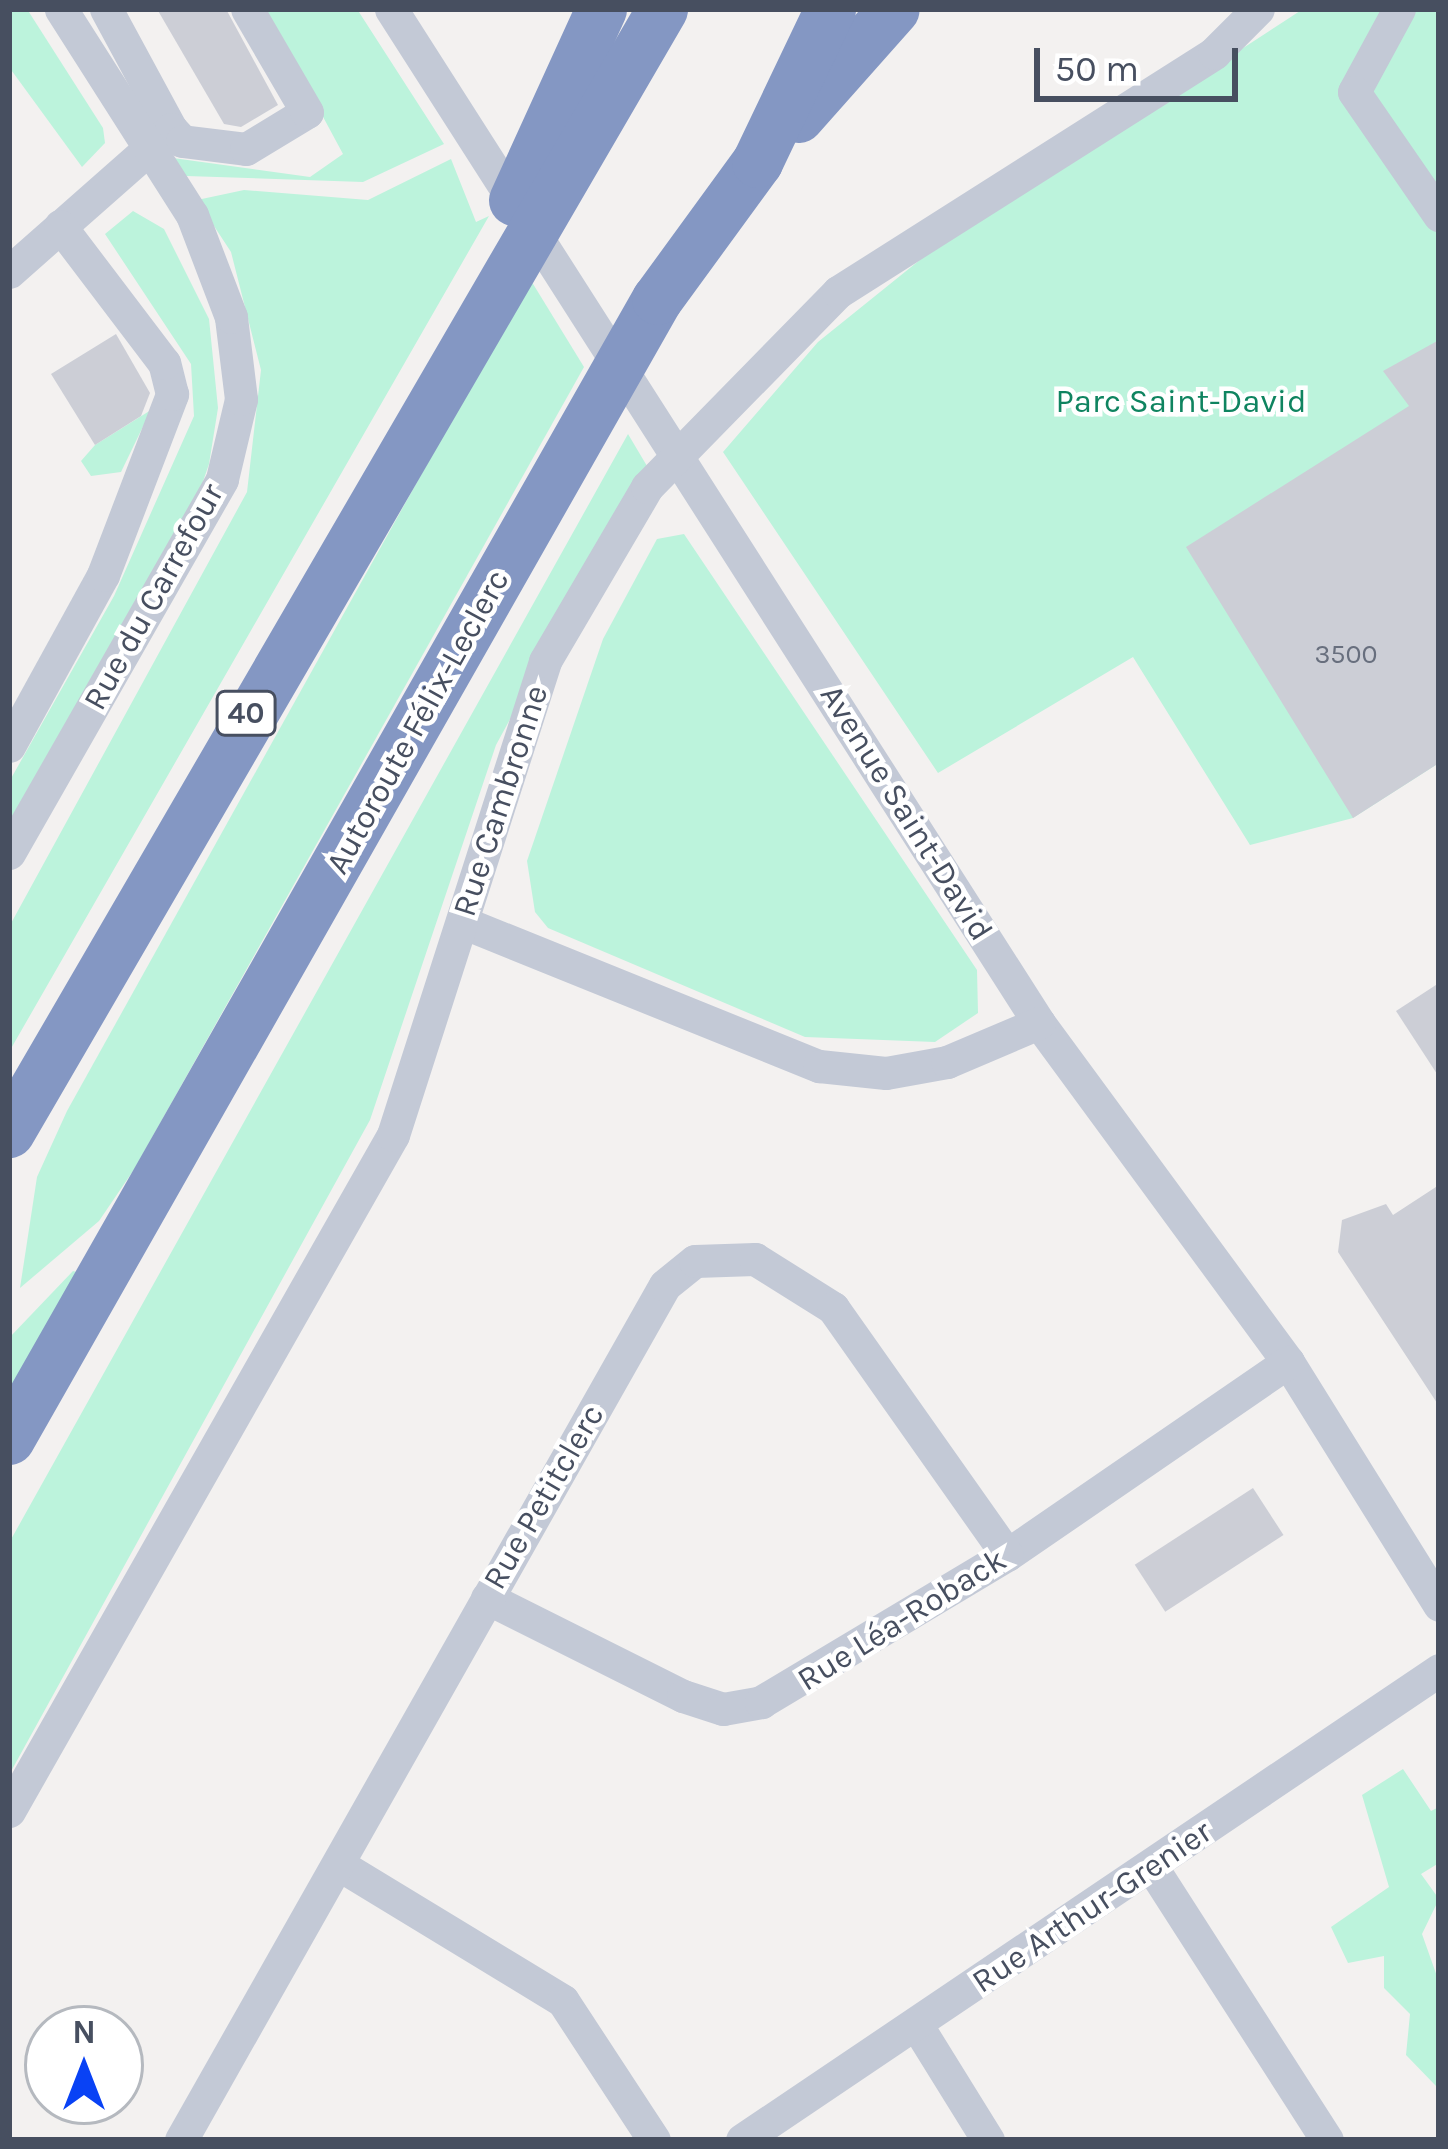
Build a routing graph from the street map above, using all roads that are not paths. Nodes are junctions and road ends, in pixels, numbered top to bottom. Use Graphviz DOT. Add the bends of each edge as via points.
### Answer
graph roads {
  1 [pos="61,9"];
  2 [pos="106,9"];
  3 [pos="248,9"];
  4 [pos="391,9"];
  5 [pos="601,9"];
  6 [pos="662,9"];
  7 [pos="830,9"];
  8 [pos="894,9"];
  9 [pos="1258,9"];
  10 [pos="1399,9"];
  11 [pos="160,138"];
  12 [pos="758,162"];
  13 [pos="1439,215"];
  14 [pos="60,226"];
  15 [pos="9,272"];
  16 [pos="451,356"];
  17 [pos="9,746"];
  18 [pos="9,853"];
  19 [pos="462,922"];
  20 [pos="1039,1022"];
  21 [pos="9,1132"];
  22 [pos="1288,1362"];
  23 [pos="9,1439"];
  24 [pos="1007,1555"];
  25 [pos="487,1598"];
  26 [pos="1439,1605"];
  27 [pos="1439,1670"];
  28 [pos="9,1811"];
  29 [pos="338,1864"];
  30 [pos="1153,1869"];
  31 [pos="916,2024"];
  32 [pos="181,2140"];
  33 [pos="655,2140"];
  34 [pos="742,2140"];
  35 [pos="988,2140"];
  36 [pos="1327,2140"];
  1 -- 11 [label="street, Rue du Carrefour"];
  2 -- 11 [label="street"];
  3 -- 11 [label="street" via="307,112 246,148"];
  4 -- 20 [label="street, Avenue Saint-David"];
  5 -- 16 [label="highway"];
  6 -- 16 [label="highway, 40"];
  7 -- 12 [label="highway, Autoroute Félix-Leclerc"];
  8 -- 12 [label="highway"];
  9 -- 19 [label="street, Rue Cambronne" via="1180,76 838,292 646,488 545,661"];
  10 -- 13 [label="street" via="1354,92"];
  11 -- 14 [label="street"];
  11 -- 18 [label="street, Rue du Carrefour" via="231,317 242,400 222,479"];
  12 -- 23 [label="highway, Autoroute Félix-Leclerc" via="657,299"];
  14 -- 15 [label="street"];
  14 -- 17 [label="street" via="164,363 172,394 103,575"];
  16 -- 21 [label="highway, 40"];
  19 -- 20 [label="street" via="819,1066 886,1072 947,1062"];
  19 -- 28 [label="street, Rue Cambronne" via="393,1136"];
  20 -- 22 [label="street, Avenue Saint-David"];
  22 -- 24 [label="street, Rue Léa-Roback"];
  22 -- 26 [label="street, Avenue Saint-David"];
  24 -- 25 [label="street, Rue Léa-Roback" via="801,1687 723,1709"];
  24 -- 25 [label="street, Rue Petitclerc" via="833,1308 755,1259 725,1253 665,1285"];
  25 -- 29 [label="street, Rue Petitclerc"];
  27 -- 30 [label="street, Rue Arthur-Grenier"];
  29 -- 32 [label="street, Rue Petitclerc"];
  29 -- 33 [label="street" via="562,2001"];
  30 -- 31 [label="street, Rue Arthur-Grenier"];
  30 -- 36 [label="street"];
  31 -- 34 [label="street, Rue Arthur-Grenier"];
  31 -- 35 [label="street"];
}
